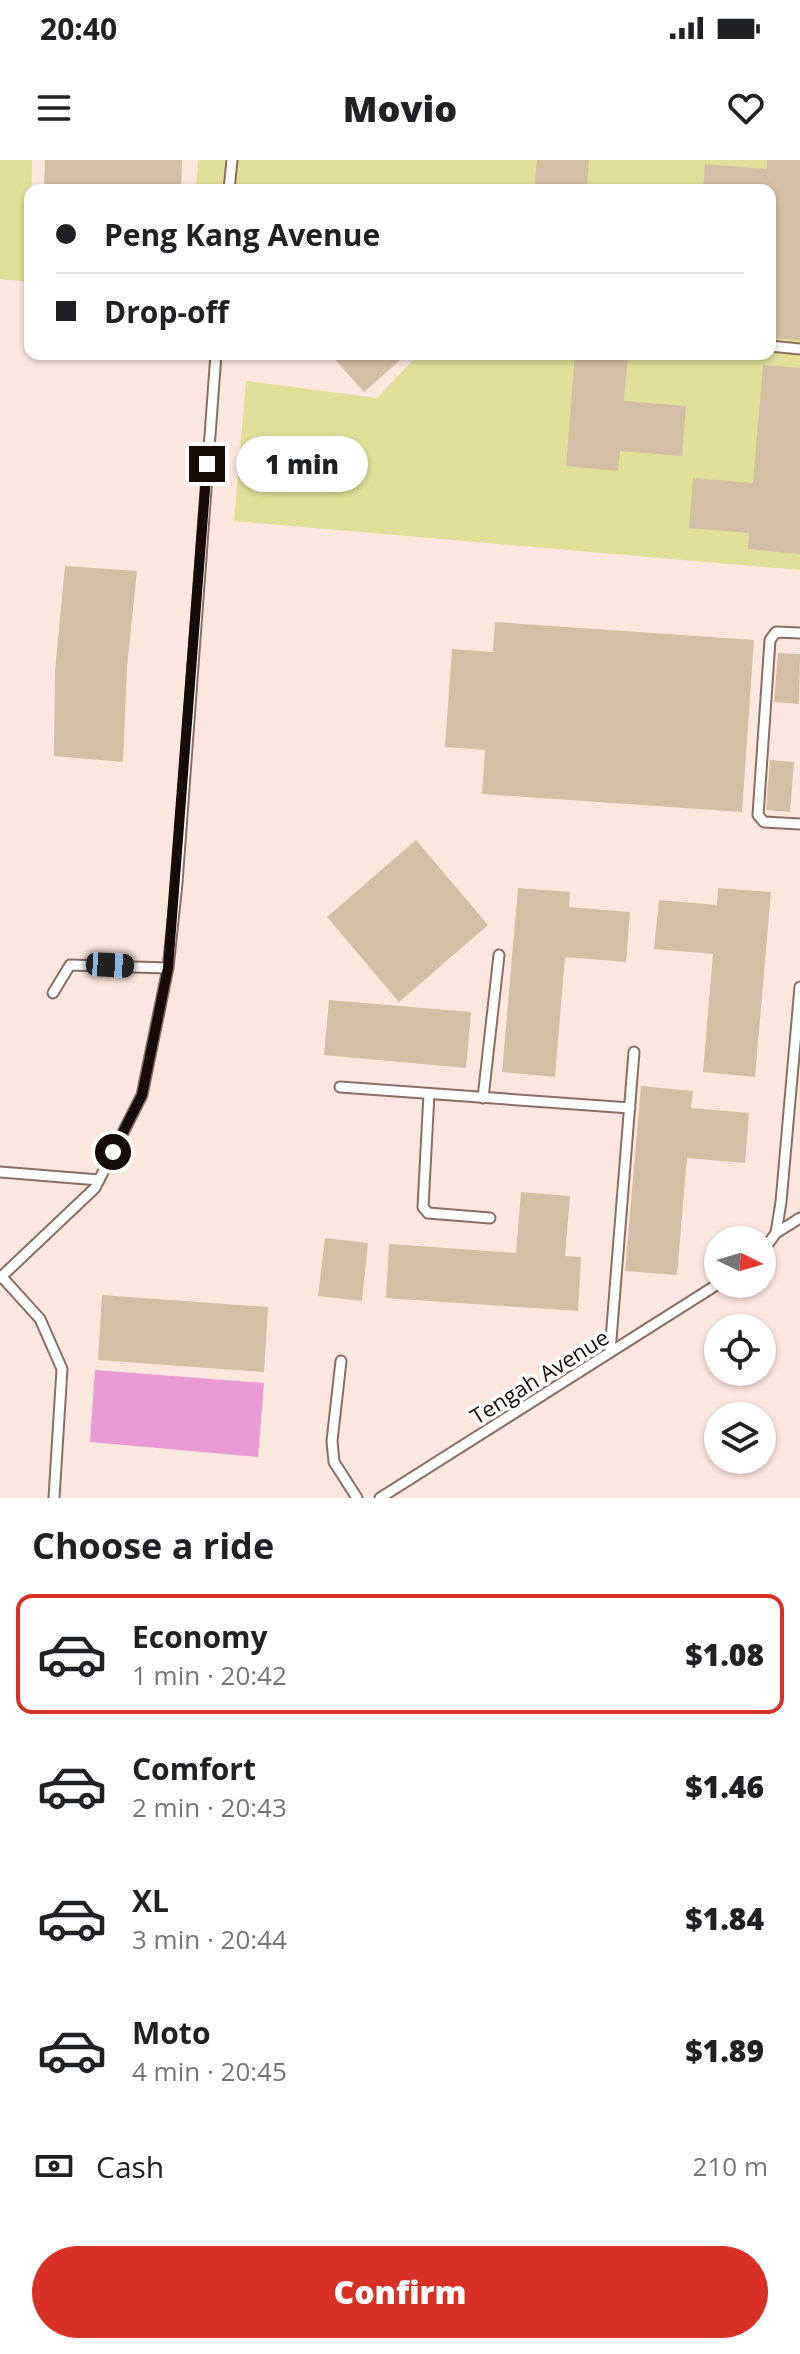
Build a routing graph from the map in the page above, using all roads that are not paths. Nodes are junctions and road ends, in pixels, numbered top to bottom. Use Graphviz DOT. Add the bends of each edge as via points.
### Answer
graph roads {
  1 [pos="232,160"];
  2 [pos="230,184"];
  3 [pos="776,347"];
  4 [pos="800,349"];
  5 [pos="216,360"];
  6 [pos="800,633"];
  7 [pos="800,824"];
  8 [pos="499,955"];
  9 [pos="168,968"];
  10 [pos="800,987"];
  11 [pos="53,993"];
  12 [pos="634,1052"];
  13 [pos="340,1087"];
  14 [pos="429,1094"];
  15 [pos="483,1098"];
  16 [pos="630,1108"];
  17 [pos="0,1172"];
  18 [pos="99,1180"];
  19 [pos="490,1218"];
  20 [pos="800,1218"];
  21 [pos="776,1233"];
  22 [pos="1,1277"];
  23 [pos="704,1293"];
  24 [pos="610,1352"];
  25 [pos="341,1361"];
  26 [pos="54,1498"];
  27 [pos="357,1498"];
  28 [pos="380,1498"];
  1 -- 2 [label="lane"];
  3 -- 4 [label="lane"];
  5 -- 9 [label="lane"];
  6 -- 7 [label="lane" via="776,632 770,640 758,815 764,822"];
  8 -- 15 [label="lane"];
  9 -- 11 [label="lane" via="70,965"];
  9 -- 18 [label="lane" via="142,1095"];
  10 -- 21 [label="lane"];
  12 -- 16 [label="lane"];
  13 -- 14 [label="lane"];
  14 -- 15 [label="lane"];
  14 -- 19 [label="lane" via="423,1207 428,1213"];
  15 -- 16 [label="lane"];
  16 -- 24 [label="lane"];
  17 -- 18 [label="lane"];
  18 -- 22 [label="lane"];
  20 -- 21 [label="lane"];
  22 -- 26 [label="lane" via="40,1319 62,1369"];
  23 -- 24 [label="lane, Tengah Avenue"];
  24 -- 28 [label="lane, Tengah Avenue"];
  25 -- 27 [label="lane" via="334,1462"];
}
